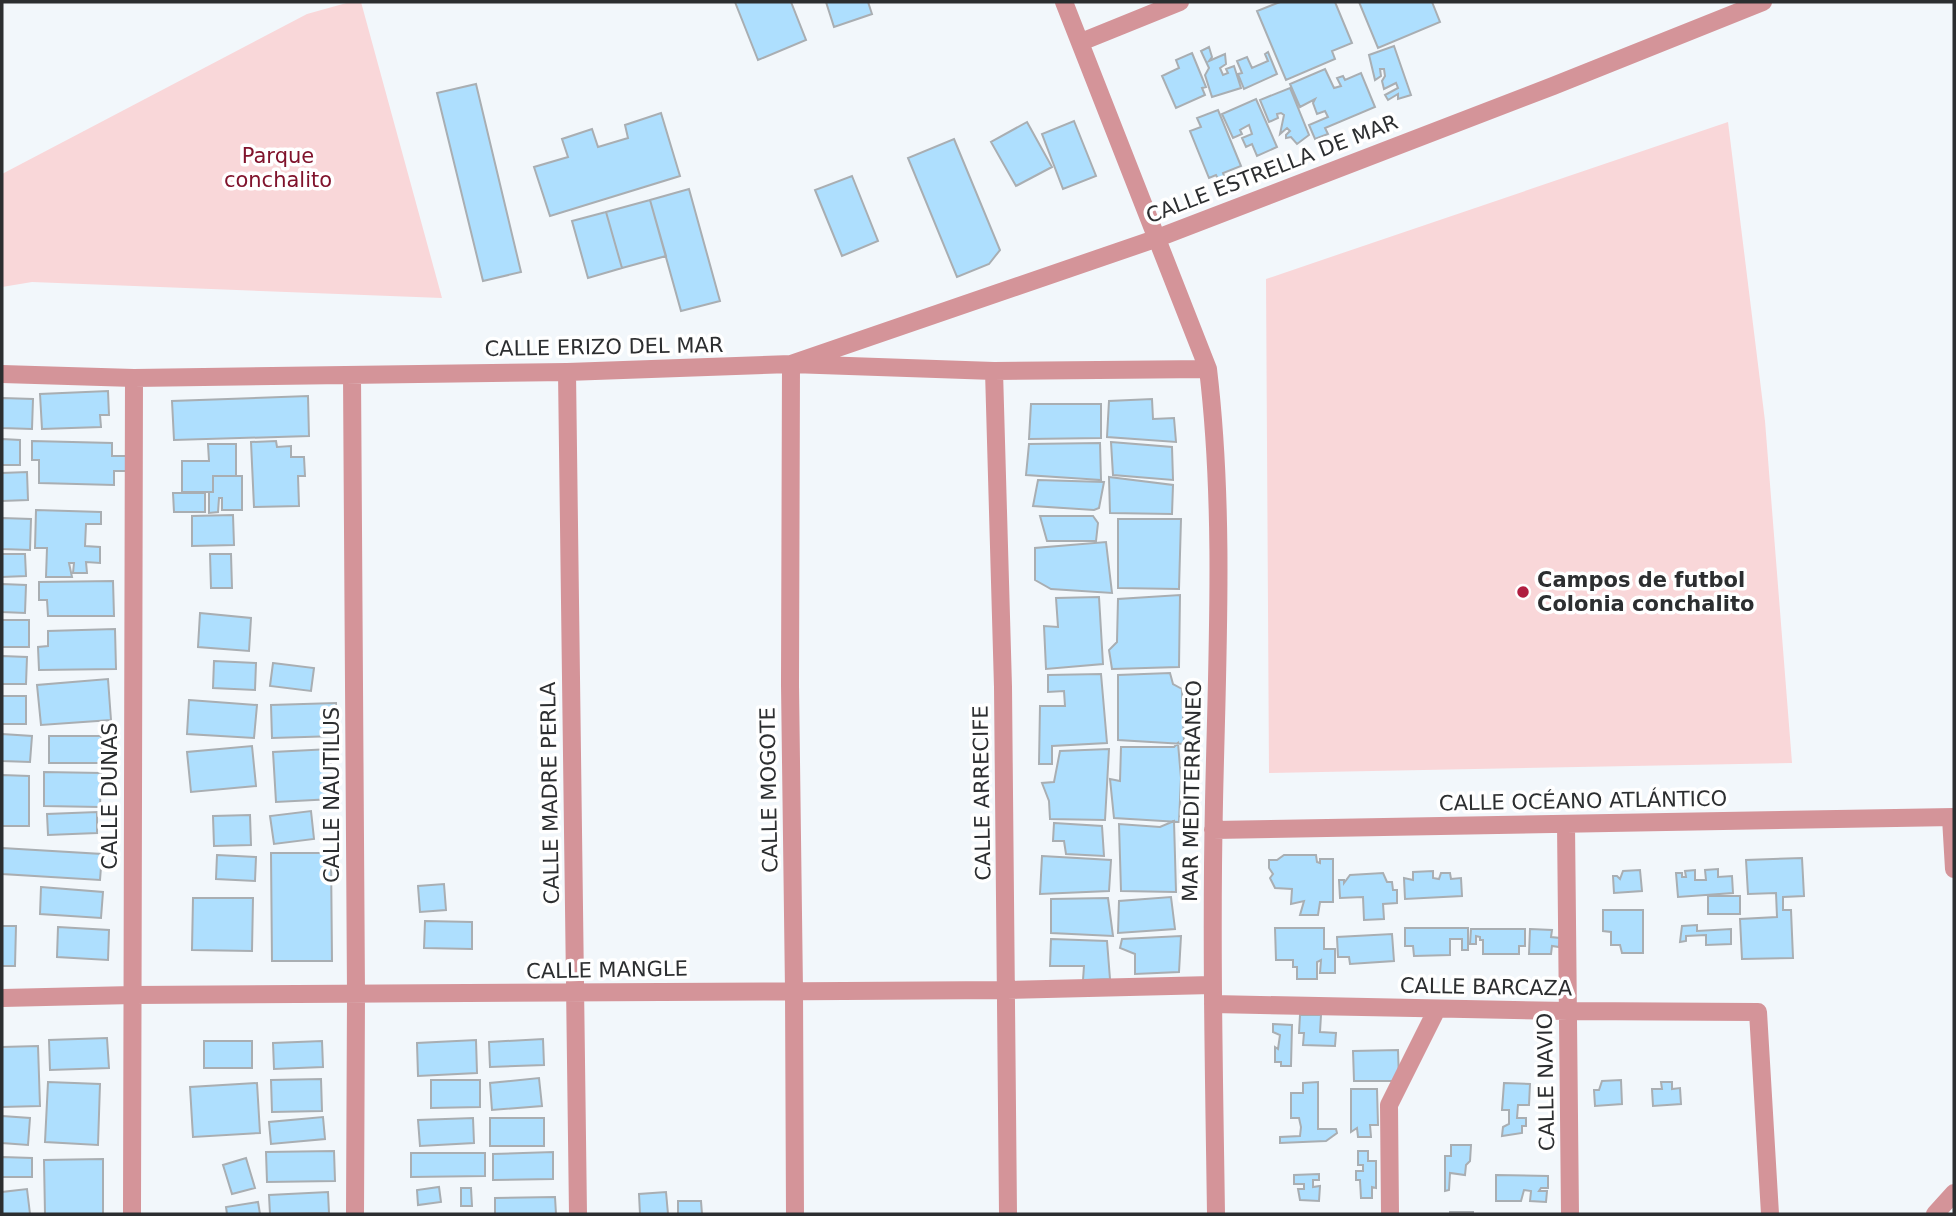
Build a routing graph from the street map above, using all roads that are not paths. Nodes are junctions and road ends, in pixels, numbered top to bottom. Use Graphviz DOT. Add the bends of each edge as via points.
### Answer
graph roads {
  1 [pos="1064,2"];
  2 [pos="1180,2"];
  3 [pos="1763,2"];
  4 [pos="1081,43"];
  5 [pos="1155,239"];
  6 [pos="791,364"];
  7 [pos="1208,369"];
  8 [pos="994,371"];
  9 [pos="567,372"];
  10 [pos="2,374"];
  11 [pos="352,374"];
  12 [pos="134,378"];
  13 [pos="1952,818"];
  14 [pos="1566,824"];
  15 [pos="1213,830"];
  16 [pos="1954,869"];
  17 [pos="1212,985"];
  18 [pos="794,990"];
  19 [pos="1007,990"];
  20 [pos="575,993"];
  21 [pos="356,994"];
  22 [pos="132,995"];
  23 [pos="2,998"];
  24 [pos="1213,1004"];
  25 [pos="1437,1009"];
  26 [pos="1568,1012"];
  27 [pos="1954,1193"];
  28 [pos="132,1214"];
  29 [pos="355,1214"];
  30 [pos="578,1214"];
  31 [pos="795,1214"];
  32 [pos="1008,1214"];
  33 [pos="1216,1214"];
  34 [pos="1390,1214"];
  35 [pos="1570,1214"];
  36 [pos="1770,1214"];
  37 [pos="1936,1214"];
  1 -- 4 [label="street, MAR MEDITERRANEO"];
  2 -- 4 [label="street"];
  3 -- 5 [label="street, CALLE ESTRELLA DE MAR"];
  4 -- 5 [label="street, MAR MEDITERRANEO"];
  5 -- 6 [label="street, CALLE ESTRELLA DE MAR"];
  5 -- 7 [label="street, MAR MEDITERRANEO"];
  6 -- 8 [label="street, CALLE ERIZO DEL MAR"];
  6 -- 9 [label="street, CALLE ERIZO DEL MAR"];
  6 -- 18 [label="street, CALLE MOGOTE"];
  7 -- 8 [label="street, CALLE ERIZO DEL MAR"];
  7 -- 15 [label="street, MAR MEDITERRANEO" via="1217,487"];
  8 -- 19 [label="street, CALLE ARRECIFE"];
  9 -- 11 [label="street, CALLE ERIZO DEL MAR"];
  9 -- 20 [label="street, CALLE MADRE PERLA"];
  10 -- 12 [label="street, CALLE ERIZO DEL MAR"];
  11 -- 12 [label="street, CALLE ERIZO DEL MAR"];
  11 -- 21 [label="street, CALLE NAUTILUS"];
  12 -- 22 [label="street, CALLE DUNAS"];
  13 -- 14 [label="street, CALLE OCÉANO ATLÁNTICO"];
  13 -- 16 [label="street"];
  14 -- 15 [label="street, CALLE OCÉANO ATLÁNTICO"];
  14 -- 26 [label="street, CALLE NAVIO"];
  15 -- 17 [label="street, MAR MEDITERRANEO"];
  17 -- 19 [label="street, CALLE MANGLE"];
  17 -- 24 [label="street, MAR MEDITERRANEO"];
  18 -- 19 [label="street, CALLE MANGLE"];
  18 -- 20 [label="street, CALLE MANGLE"];
  18 -- 31 [label="street, CALLE MOGOTE"];
  19 -- 32 [label="street, CALLE ARRECIFE"];
  20 -- 21 [label="street, CALLE MANGLE"];
  20 -- 30 [label="street, CALLE MADRE PERLA"];
  21 -- 22 [label="street, CALLE MANGLE"];
  21 -- 29 [label="street, CALLE NAUTILUS"];
  22 -- 23 [label="street, CALLE MANGLE"];
  22 -- 28 [label="street, CALLE DUNAS"];
  24 -- 25 [label="street, CALLE BARCAZA"];
  24 -- 33 [label="street, MAR MEDITERRANEO"];
  25 -- 26 [label="street, CALLE BARCAZA"];
  25 -- 34 [label="street" via="1389,1105"];
  26 -- 35 [label="street, CALLE NAVIO"];
  26 -- 36 [label="street, CALLE BARCAZA" via="1758,1012"];
  27 -- 37 [label="street"];
}
